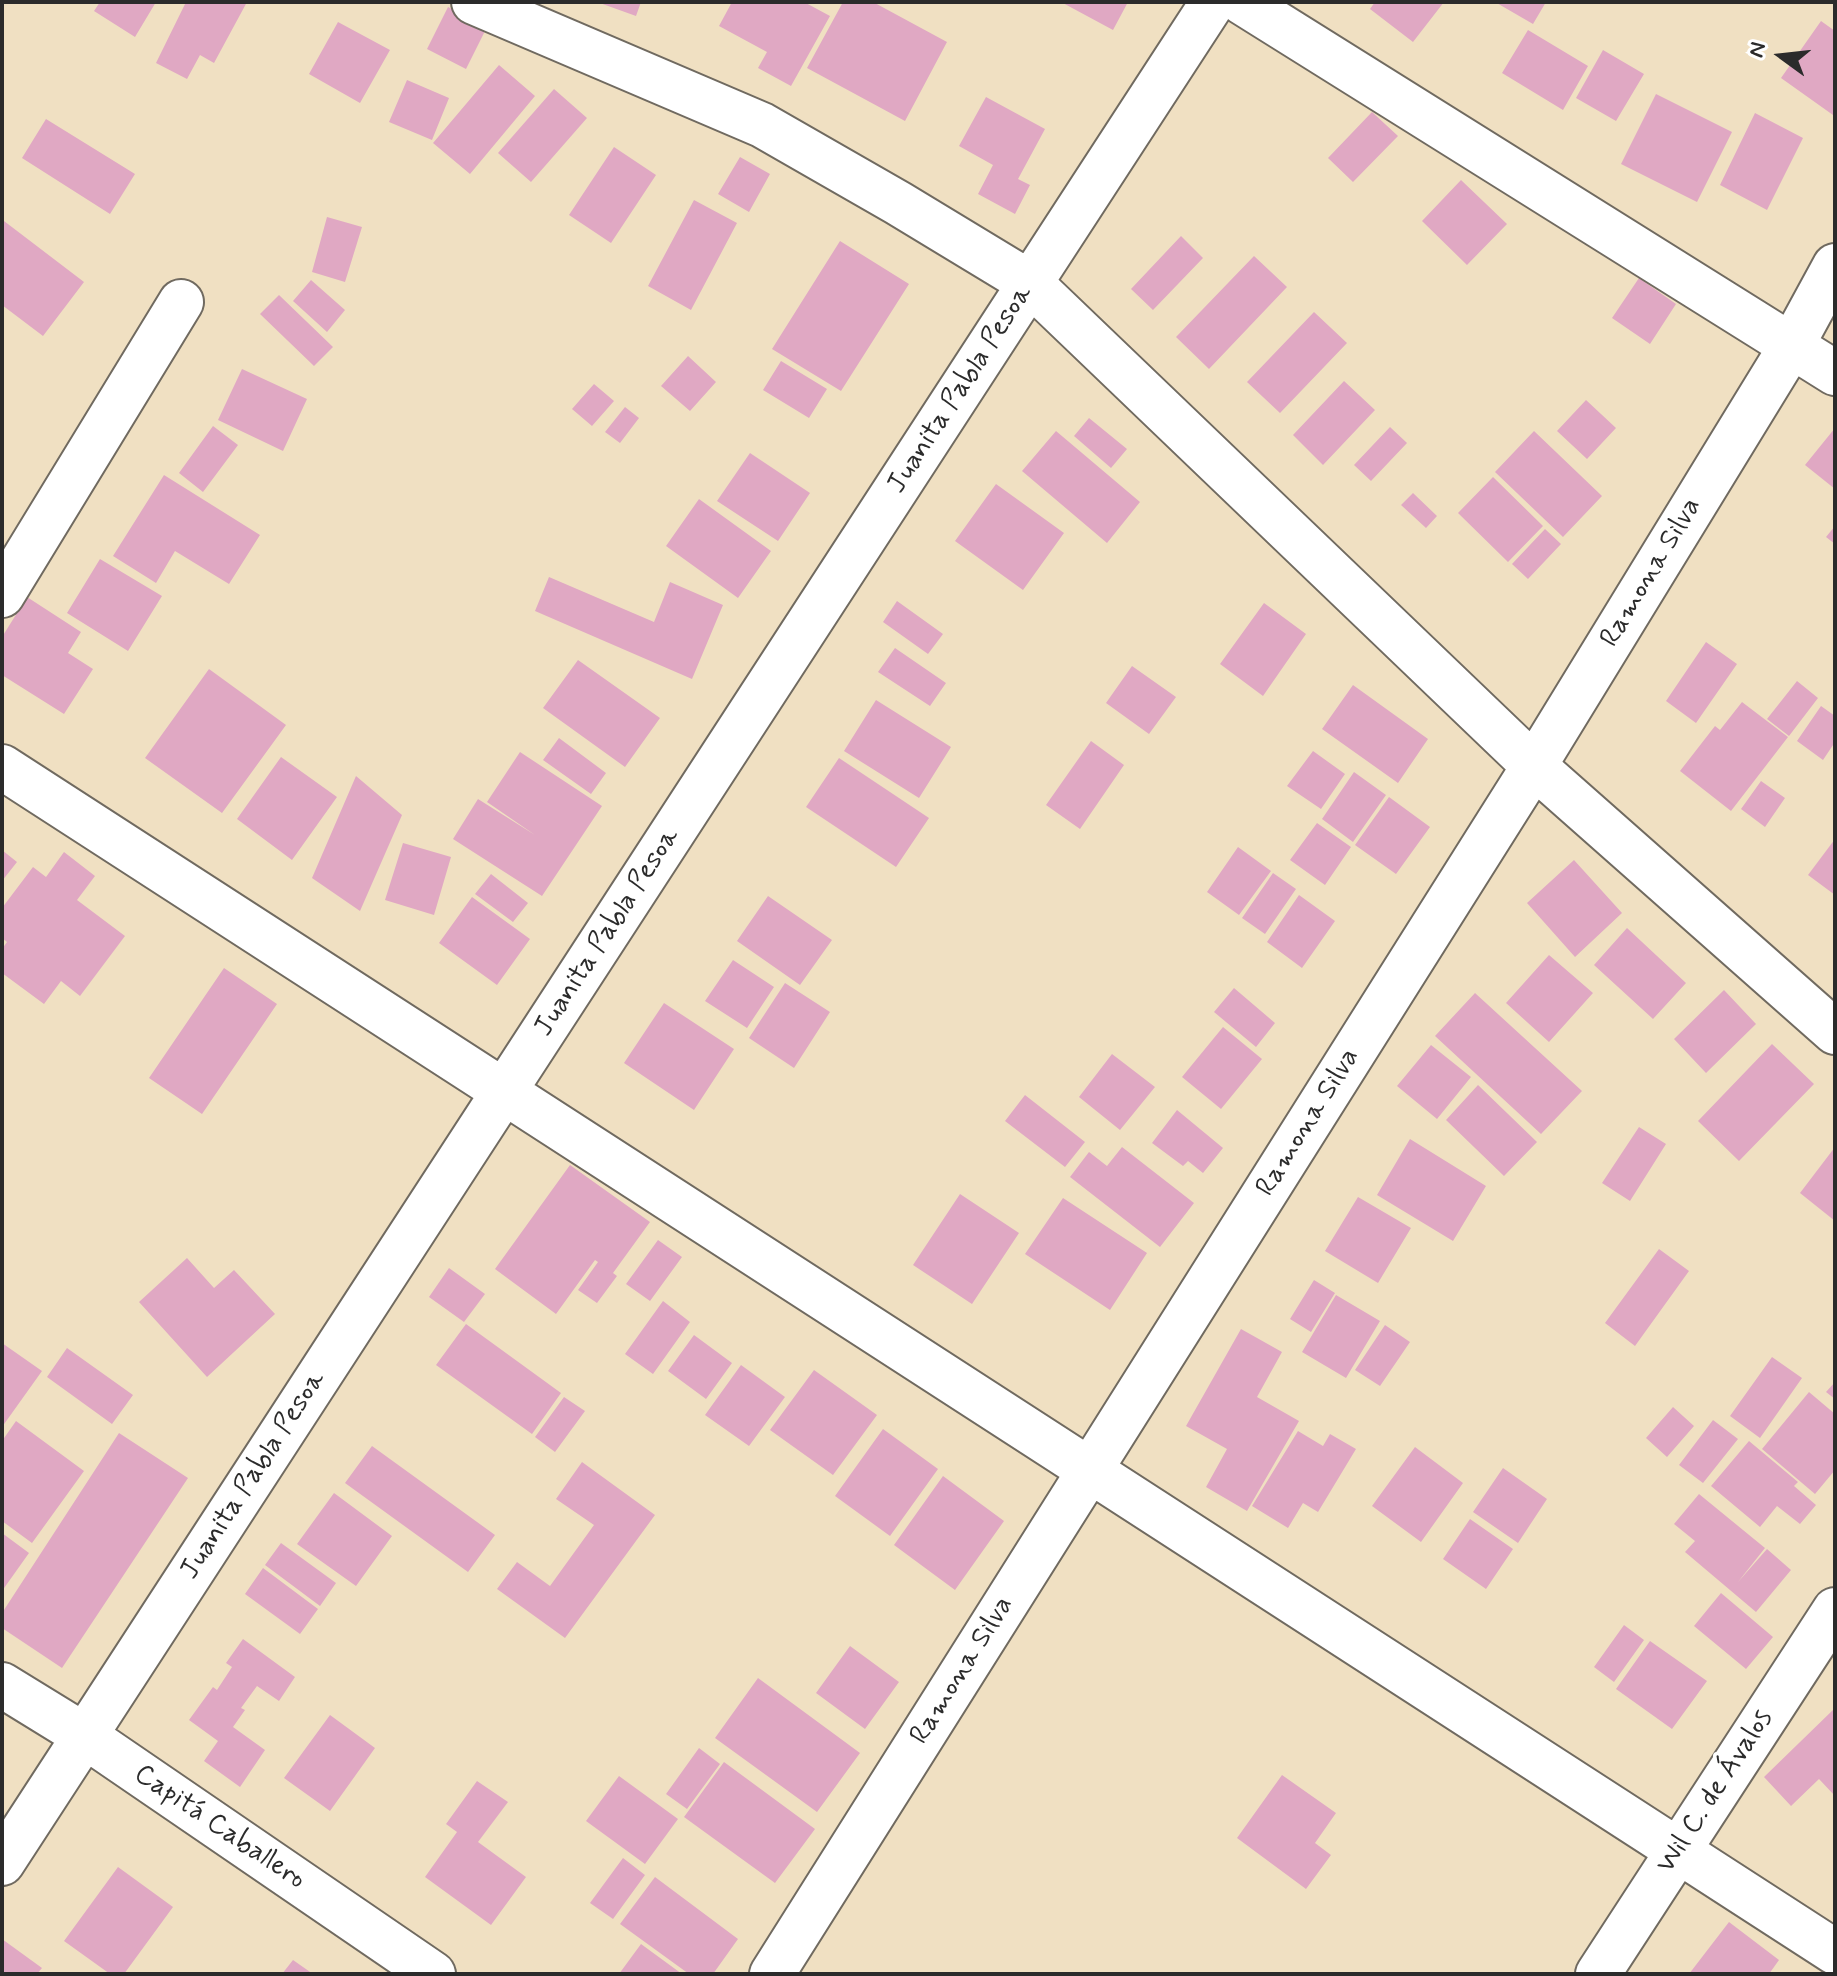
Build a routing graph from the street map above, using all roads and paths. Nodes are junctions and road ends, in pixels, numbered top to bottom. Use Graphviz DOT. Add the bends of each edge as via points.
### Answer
graph roads {
  1 [pos="1213,2"];
  2 [pos="1242,2"];
  3 [pos="483,4"];
  4 [pos="1835,266"];
  5 [pos="1030,283"];
  6 [pos="181,302"];
  7 [pos="1792,345"];
  8 [pos="1835,373"];
  9 [pos="2,595"];
  10 [pos="1534,766"];
  11 [pos="2,767"];
  12 [pos="1835,1032"];
  13 [pos="504,1092"];
  14 [pos="1090,1470"];
  15 [pos="1835,1610"];
  16 [pos="2,1685"];
  17 [pos="85,1736"];
  18 [pos="1678,1850"];
  19 [pos="2,1863"];
  20 [pos="1835,1952"];
  21 [pos="433,1974"];
  22 [pos="772,1974"];
  23 [pos="1598,1974"];
  1 -- 5 [label="street, Juanita Pabla Pesoa"];
  2 -- 7 [label="street"];
  3 -- 5 [label="street" via="762,125"];
  4 -- 7 [label="street, Ramona Silva"];
  5 -- 10 [label="street"];
  5 -- 13 [label="street, Juanita Pabla Pesoa"];
  6 -- 9 [label="street"];
  7 -- 8 [label="street"];
  7 -- 10 [label="street, Ramona Silva"];
  10 -- 12 [label="street"];
  10 -- 14 [label="street, Ramona Silva"];
  11 -- 13 [label="street"];
  13 -- 14 [label="street"];
  13 -- 17 [label="street, Juanita Pabla Pesoa"];
  14 -- 18 [label="street"];
  14 -- 22 [label="street, Ramona Silva"];
  15 -- 18 [label="street, Wil C. de Ávalos"];
  16 -- 17 [label="street, Capitá Caballero"];
  17 -- 19 [label="street, Juanita Pabla Pesoa"];
  17 -- 21 [label="street, Capitá Caballero"];
  18 -- 20 [label="street"];
  18 -- 23 [label="street, Wil C. de Ávalos"];
}
